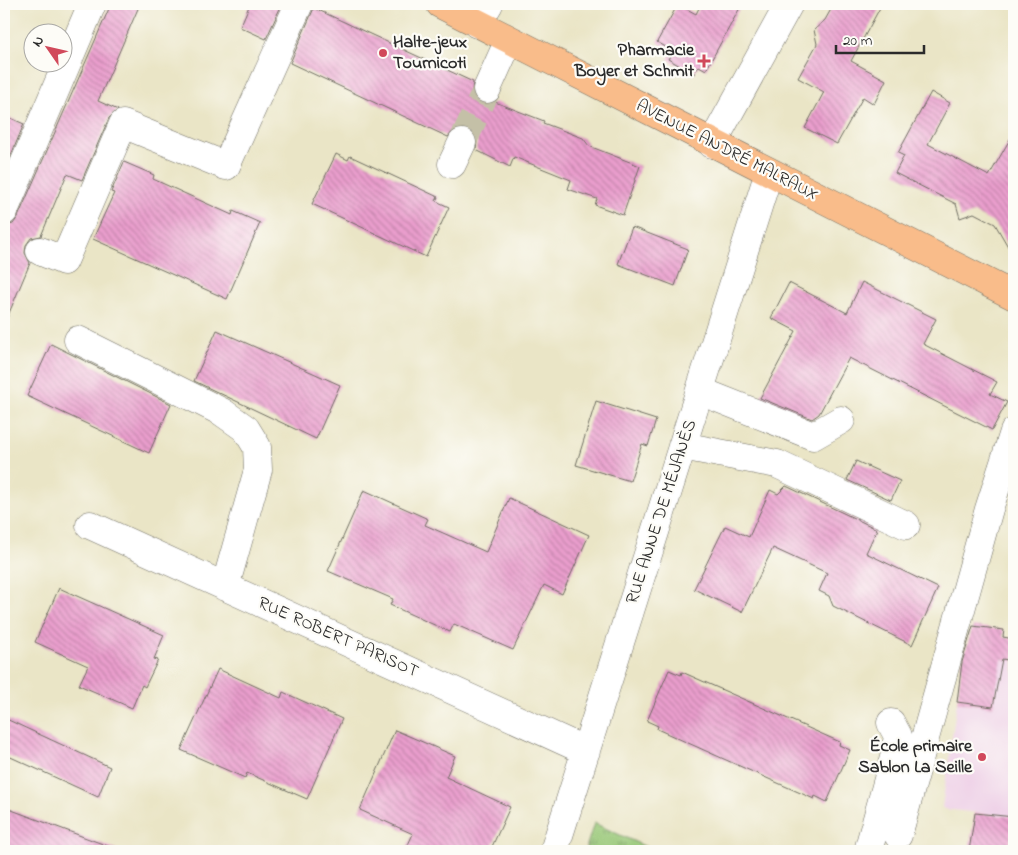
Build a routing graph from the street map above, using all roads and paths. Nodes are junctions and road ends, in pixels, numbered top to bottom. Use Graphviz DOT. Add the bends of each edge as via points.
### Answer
graph roads {
  1 [pos="92,4"];
  2 [pos="299,4"];
  3 [pos="440,4"];
  4 [pos="789,4"];
  5 [pos="483,14"];
  6 [pos="509,40"];
  7 [pos="487,89"];
  8 [pos="712,144"];
  9 [pos="769,172"];
  10 [pos="4,211"];
  11 [pos="40,251"];
  12 [pos="1014,296"];
  13 [pos="78,340"];
  14 [pos="700,391"];
  15 [pos="841,420"];
  16 [pos="1014,432"];
  17 [pos="682,446"];
  18 [pos="90,525"];
  19 [pos="906,525"];
  20 [pos="225,587"];
  21 [pos="891,723"];
  22 [pos="586,751"];
  23 [pos="898,835"];
  24 [pos="554,851"];
  25 [pos="868,851"];
  1 -- 10 [label="street"];
  2 -- 11 [label="street" via="226,166 123,124 64,260"];
  3 -- 5 [label="main road, AVENUE ANDRÉ MALRAUX"];
  4 -- 8 [label="street"];
  5 -- 6 [label="main road, AVENUE ANDRÉ MALRAUX"];
  6 -- 7 [label="street"];
  6 -- 8 [label="main road, AVENUE ANDRÉ MALRAUX"];
  8 -- 9 [label="main road, AVENUE ANDRÉ MALRAUX"];
  9 -- 12 [label="main road, AVENUE ANDRÉ MALRAUX"];
  9 -- 14 [label="street, RUE ANNE DE MÉJANÈS"];
  13 -- 20 [label="street" via="222,412 246,429 257,447 258,470"];
  14 -- 15 [label="street" via="813,436"];
  14 -- 17 [label="street, RUE ANNE DE MÉJANÈS"];
  16 -- 23 [label="street" via="989,509"];
  17 -- 19 [label="street" via="777,464"];
  17 -- 22 [label="street, RUE ANNE DE MÉJANÈS"];
  18 -- 20 [label="street, RUE ROBERT PARISOT"];
  20 -- 22 [label="street, RUE ROBERT PARISOT"];
  21 -- 25 [label="street" via="898,736 895,754"];
  22 -- 24 [label="street, RUE ANNE DE MÉJANÈS"];
}
